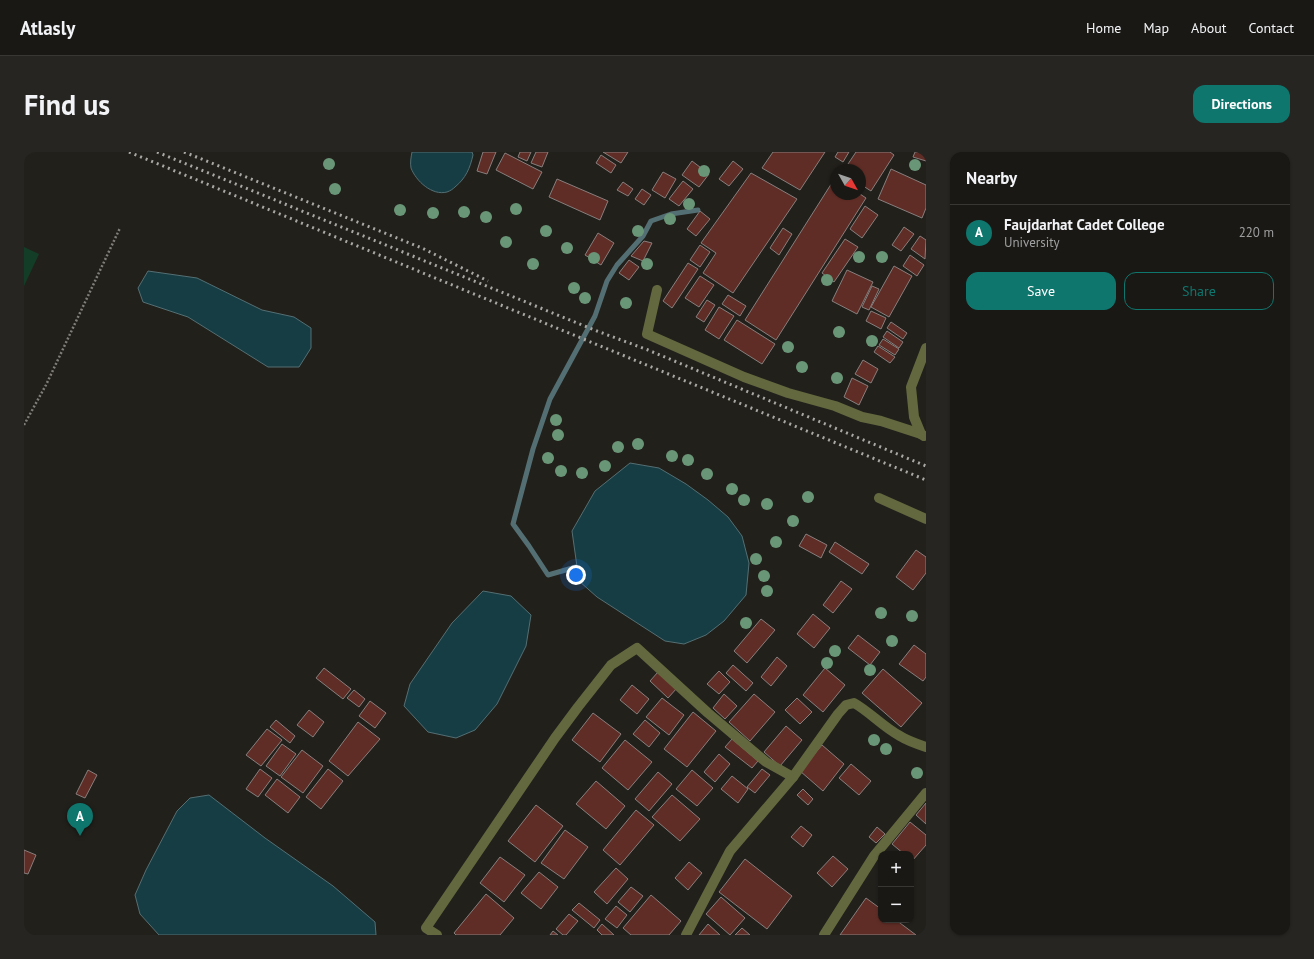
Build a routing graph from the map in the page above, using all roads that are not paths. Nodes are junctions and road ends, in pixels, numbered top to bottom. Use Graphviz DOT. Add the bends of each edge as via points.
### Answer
graph roads {
  1 [pos="657,290"];
  2 [pos="926,348"];
  3 [pos="923,436"];
  4 [pos="879,498"];
  5 [pos="926,519"];
  6 [pos="926,747"];
  7 [pos="793,777"];
  8 [pos="926,793"];
  9 [pos="423,931"];
  10 [pos="437,935"];
  11 [pos="686,935"];
  12 [pos="824,935"];
  1 -- 3 [label="street" via="647,334 744,377 835,406 862,418 880,421"];
  2 -- 3 [label="street" via="911,387 914,417"];
  4 -- 5 [label="street"];
  6 -- 7 [label="street" via="900,737 864,709 854,704 846,705"];
  7 -- 9 [label="street" via="766,762 637,648 611,665 578,707"];
  7 -- 11 [label="street" via="730,850"];
  8 -- 12 [label="street" via="874,856"];
  9 -- 10 [label="street"];
}
